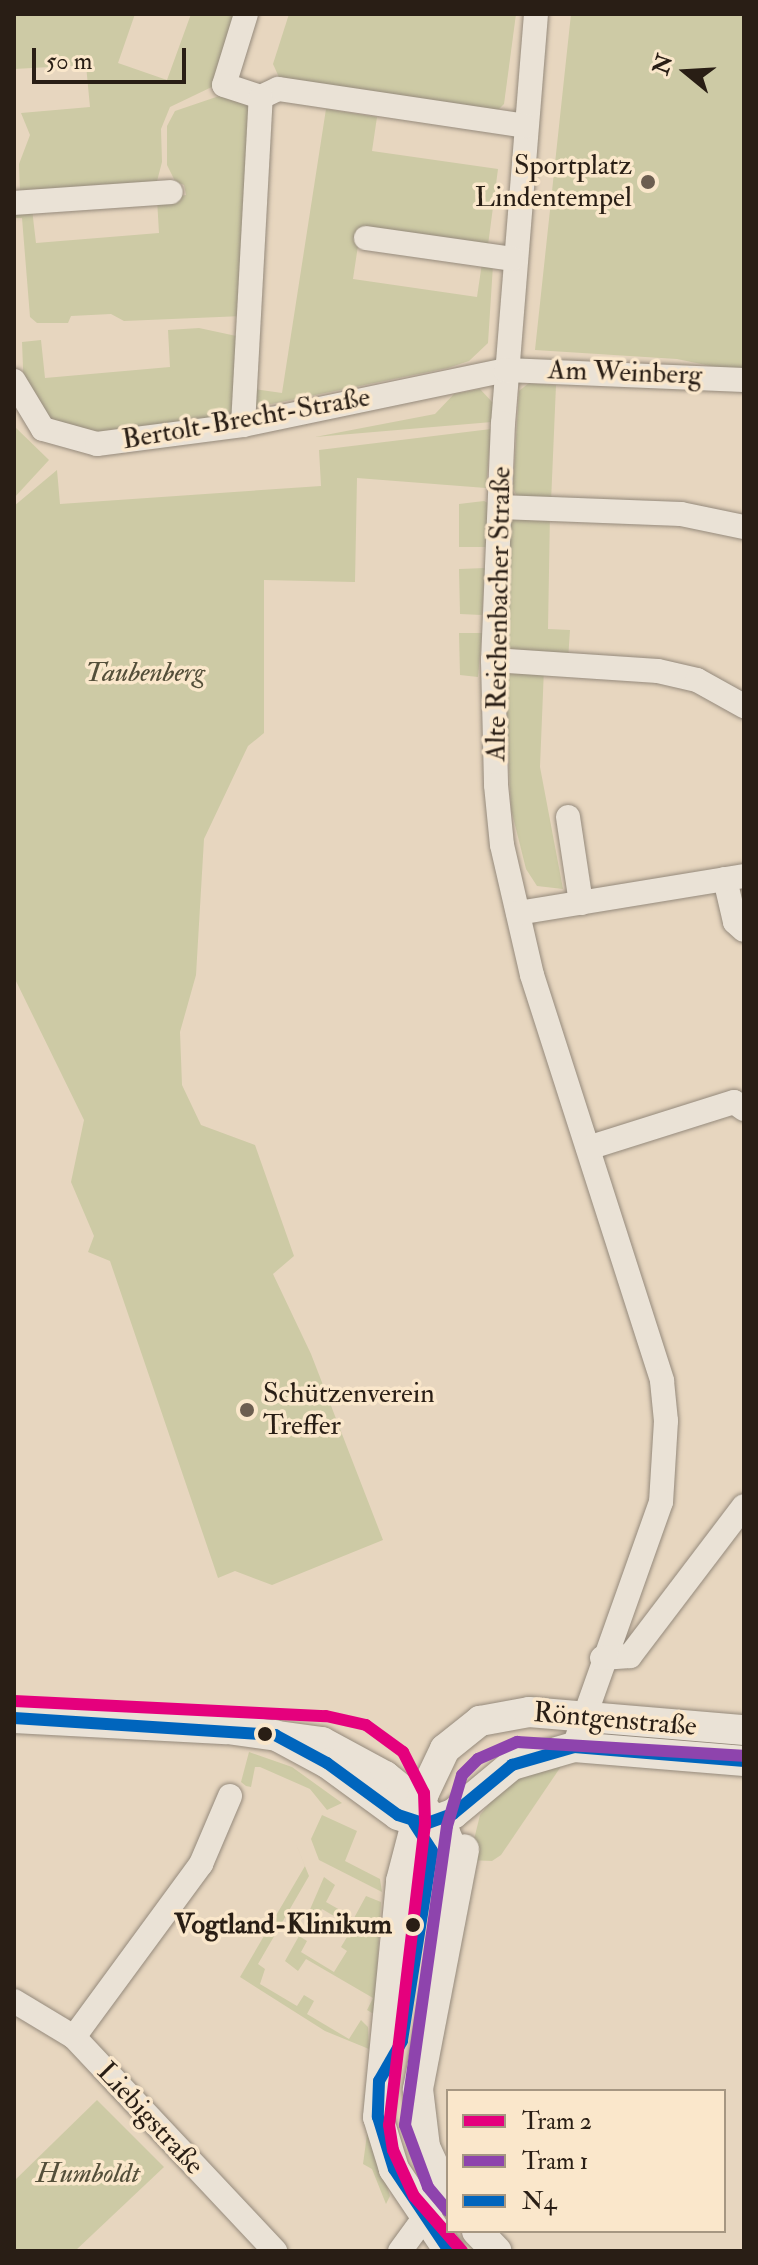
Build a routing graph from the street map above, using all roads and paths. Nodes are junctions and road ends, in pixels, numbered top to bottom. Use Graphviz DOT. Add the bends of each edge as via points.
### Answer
graph roads {
  1 [pos="246,14"];
  2 [pos="536,14"];
  3 [pos="261,97"];
  4 [pos="525,126"];
  5 [pos="171,192"];
  6 [pos="14,203"];
  7 [pos="366,238"];
  8 [pos="513,259"];
  9 [pos="506,370"];
  10 [pos="744,380"];
  11 [pos="14,381"];
  12 [pos="243,425"];
  13 [pos="500,507"];
  14 [pos="744,527"];
  15 [pos="493,660"];
  16 [pos="744,706"];
  17 [pos="568,817"];
  18 [pos="735,878"];
  19 [pos="581,903"];
  20 [pos="518,913"];
  21 [pos="744,930"];
  22 [pos="744,1109"];
  23 [pos="588,1148"];
  24 [pos="744,1506"];
  25 [pos="602,1658"];
  26 [pos="582,1714"];
  27 [pos="14,1718"];
  28 [pos="744,1730"];
  29 [pos="574,1747"];
  30 [pos="445,1749"];
  31 [pos="744,1761"];
  32 [pos="378,1785"];
  33 [pos="480,1794"];
  34 [pos="230,1796"];
  35 [pos="424,1816"];
  36 [pos="460,1866"];
  37 [pos="401,1881"];
  38 [pos="14,2001"];
  39 [pos="74,2037"];
  40 [pos="446,2194"];
  41 [pos="424,2219"];
  42 [pos="479,2233"];
  43 [pos="275,2251"];
  44 [pos="400,2251"];
  45 [pos="449,2251"];
  46 [pos="496,2251"];
  1 -- 3 [label="street" via="224,85"];
  2 -- 4 [label="street, Alte Reichenbacher Straße"];
  3 -- 4 [label="street" via="278,89"];
  3 -- 12 [label="street"];
  4 -- 8 [label="street, Alte Reichenbacher Straße"];
  5 -- 6 [label="street"];
  7 -- 8 [label="street"];
  8 -- 9 [label="street, Alte Reichenbacher Straße"];
  9 -- 10 [label="street, Am Weinberg"];
  9 -- 12 [label="street, Bertolt-Brecht-Straße"];
  9 -- 13 [label="street, Alte Reichenbacher Straße"];
  11 -- 12 [label="street, Bertolt-Brecht-Straße" via="43,429 85,442"];
  13 -- 14 [label="street" via="681,514"];
  13 -- 15 [label="street, Alte Reichenbacher Straße"];
  15 -- 16 [label="street" via="658,671 697,680"];
  15 -- 20 [label="street, Alte Reichenbacher Straße" via="496,785"];
  17 -- 19 [label="street"];
  18 -- 19 [label="street"];
  18 -- 21 [label="street" via="735,922"];
  19 -- 20 [label="street"];
  20 -- 23 [label="street, Alte Reichenbacher Straße" via="532,975"];
  22 -- 23 [label="street" via="734,1102"];
  23 -- 25 [label="street, Alte Reichenbacher Straße" via="662,1381 666,1421 661,1502 637,1580"];
  24 -- 25 [label="street" via="630,1656"];
  25 -- 26 [label="street, Alte Reichenbacher Straße"];
  26 -- 28 [label="street, Röntgenstraße"];
  26 -- 29 [label="street, Alte Reichenbacher Straße"];
  26 -- 30 [label="street, Röntgenstraße" via="496,1716 480,1721"];
  27 -- 32 [label="street" via="275,1735"];
  29 -- 31 [label="street, Röntgenstraße"];
  29 -- 33 [label="street, Röntgenstraße" via="512,1765"];
  30 -- 32 [label="street"];
  30 -- 35 [label="street, Röntgenstraße"];
  32 -- 35 [label="street"];
  32 -- 37 [label="street"];
  33 -- 35 [label="street, Röntgenstraße"];
  33 -- 36 [label="street"];
  34 -- 39 [label="street" via="201,1864"];
  35 -- 36 [label="street"];
  35 -- 37 [label="street, Röntgenstraße"];
  36 -- 40 [label="street" via="418,2089 425,2147"];
  37 -- 41 [label="street" via="378,2117 383,2145"];
  38 -- 39 [label="street, Liebigstraße"];
  39 -- 43 [label="street, Liebigstraße"];
  40 -- 41 [label="street"];
  41 -- 44 [label="street"];
  41 -- 45 [label="street"];
  42 -- 46 [label="street"];
}
